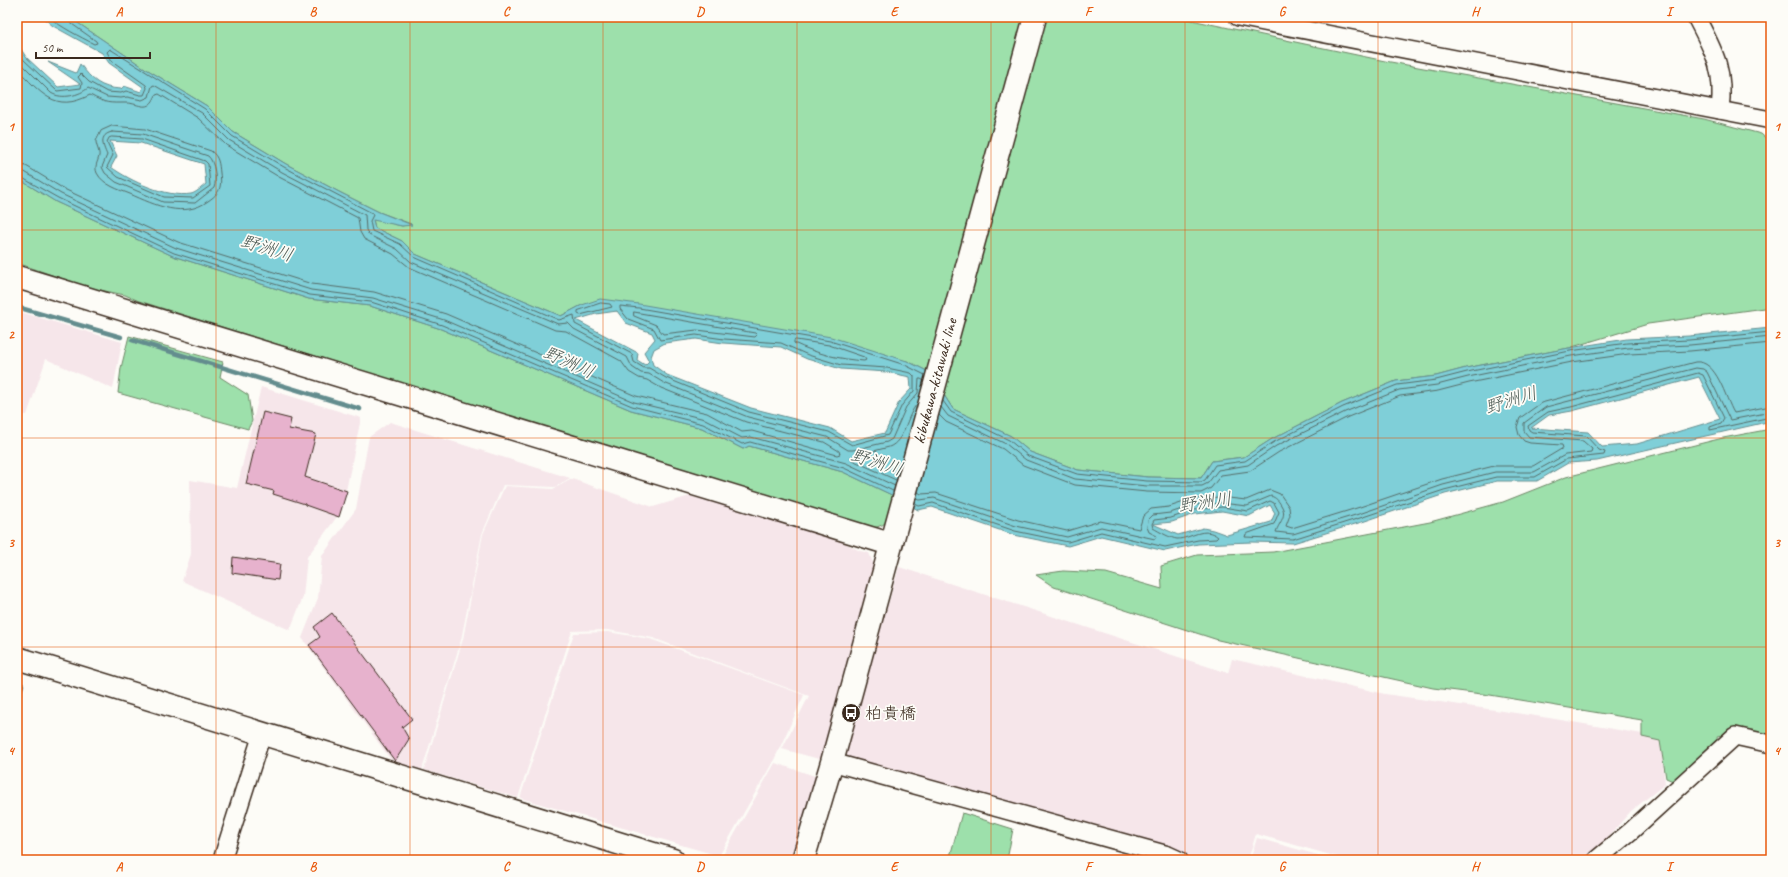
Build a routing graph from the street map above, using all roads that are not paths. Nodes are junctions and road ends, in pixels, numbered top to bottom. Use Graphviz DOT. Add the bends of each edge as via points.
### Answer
graph roads {
  1 [pos="1035,17"];
  2 [pos="1238,17"];
  3 [pos="1696,17"];
  4 [pos="1720,110"];
  5 [pos="1771,120"];
  6 [pos="17,277"];
  7 [pos="893,535"];
  8 [pos="17,658"];
  9 [pos="262,734"];
  10 [pos="1771,744"];
  11 [pos="832,762"];
  12 [pos="222,860"];
  13 [pos="673,860"];
  14 [pos="803,860"];
  15 [pos="1179,860"];
  16 [pos="1596,860"];
  1 -- 7 [label="street, kibukawa-kitawaki line"];
  2 -- 4 [label="street"];
  3 -- 4 [label="street" via="1719,67 1722,90"];
  4 -- 5 [label="street"];
  6 -- 7 [label="street"];
  7 -- 11 [label="street, kibukawa-kitawaki line"];
  8 -- 9 [label="street"];
  9 -- 12 [label="street"];
  9 -- 13 [label="street"];
  10 -- 16 [label="street" via="1735,736"];
  11 -- 14 [label="street, kibukawa-kitawaki line"];
  11 -- 15 [label="street"];
}
